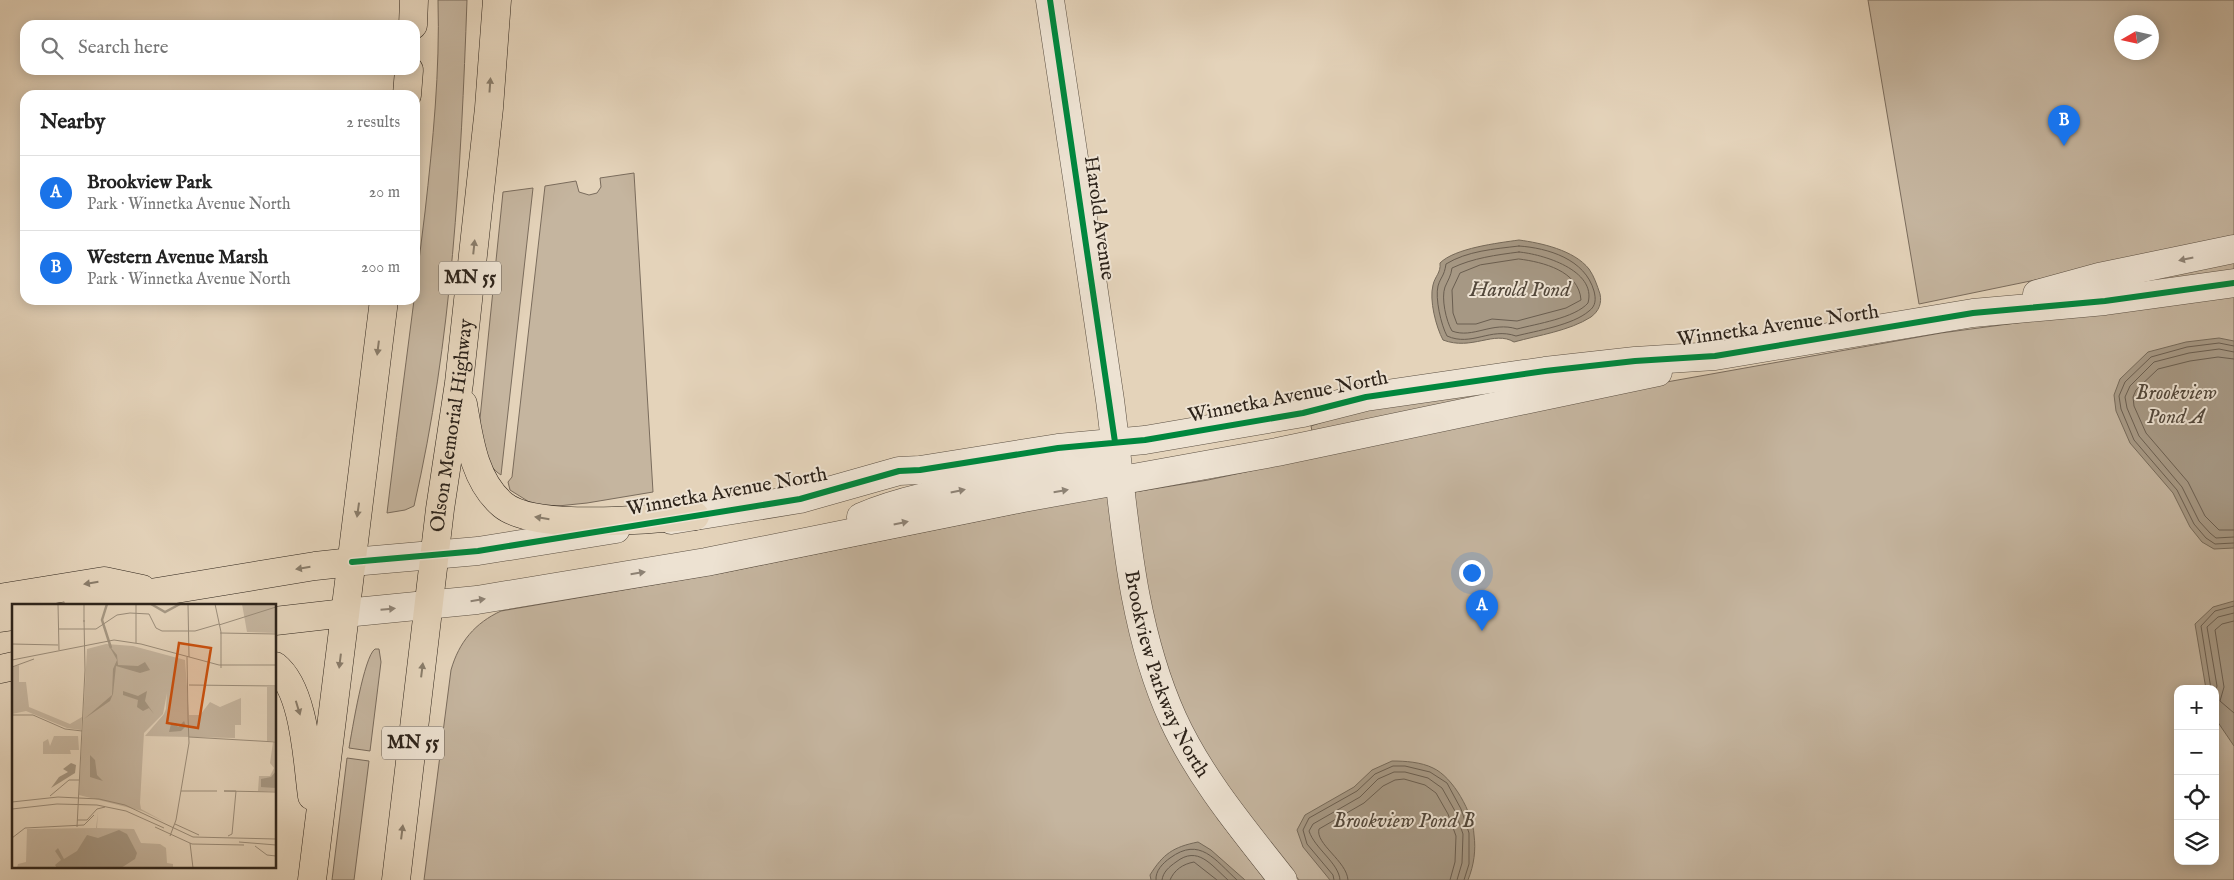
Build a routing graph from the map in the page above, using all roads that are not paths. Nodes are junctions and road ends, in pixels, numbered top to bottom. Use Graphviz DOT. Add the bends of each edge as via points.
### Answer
graph roads {
  1 [pos="414,0"];
  2 [pos="497,0"];
  3 [pos="1050,0"];
  4 [pos="413,20"];
  5 [pos="409,75"];
  6 [pos="407,90"];
  7 [pos="2234,249"];
  8 [pos="2234,283"];
  9 [pos="383,305"];
  10 [pos="1973,313"];
  11 [pos="1715,356"];
  12 [pos="459,383"];
  13 [pos="1115,442"];
  14 [pos="1119,480"];
  15 [pos="695,516"];
  16 [pos="814,541"];
  17 [pos="435,556"];
  18 [pos="352,562"];
  19 [pos="155,592"];
  20 [pos="0,598"];
  21 [pos="84,604"];
  22 [pos="430,605"];
  23 [pos="345,613"];
  24 [pos="276,621"];
  25 [pos="276,667"];
  26 [pos="318,832"];
  27 [pos="312,880"];
  28 [pos="396,880"];
  29 [pos="1282,880"];
  1 -- 4 [label="main road"];
  12 -- 2 [label="main road, Olson Memorial Highway / MN 55, one-way" via="489,108"];
  3 -- 13 [label="street, Harold Avenue"];
  5 -- 6 [label="main road"];
  7 -- 10 [label="street, Winnetka Avenue North, one-way" via="2099,277"];
  8 -- 10 [label="street, Winnetka Avenue North" via="2105,301"];
  9 -- 18 [label="main road, one-way"];
  10 -- 11 [label="street, Winnetka Avenue North"];
  11 -- 13 [label="street, Winnetka Avenue North" via="1626,362 1385,394 1304,413 1145,440"];
  11 -- 14 [label="street, Winnetka Avenue North" via="1629,380 1206,466"];
  15 -- 12 [label="main road, one-way" via="555,520 516,512 503,505 492,493 476,464"];
  12 -- 17 [label="main road, Olson Memorial Highway / MN 55"];
  13 -- 14 [label="street, Brookview Parkway North"];
  13 -- 15 [label="street, Winnetka Avenue North" via="899,471 800,499"];
  16 -- 13 [label="street, one-way" via="863,516 900,503 1097,461 1110,455"];
  16 -- 14 [label="street, Winnetka Avenue North, one-way"];
  14 -- 29 [label="street, Brookview Parkway North" via="1136,595 1149,652 1166,702 1190,753"];
  15 -- 17 [label="street, Winnetka Avenue North"];
  22 -- 16 [label="street, Winnetka Avenue North, one-way" via="706,562"];
  17 -- 18 [label="street, Winnetka Avenue North"];
  17 -- 22 [label="main road, Olson Memorial Highway / MN 55"];
  18 -- 19 [label="main road, Winnetka Avenue North, one-way"];
  18 -- 23 [label="main road"];
  19 -- 20 [label="main road, one-way" via="104,581"];
  19 -- 21 [label="main road, Winnetka Avenue North"];
  23 -- 22 [label="street, Winnetka Avenue North, one-way"];
  28 -- 22 [label="main road, Olson Memorial Highway / MN 55, one-way"];
  23 -- 24 [label="main road, Winnetka Avenue North"];
  23 -- 26 [label="main road, one-way"];
  25 -- 26 [label="main road, one-way" via="290,685 299,711"];
  26 -- 27 [label="main road"];
}
